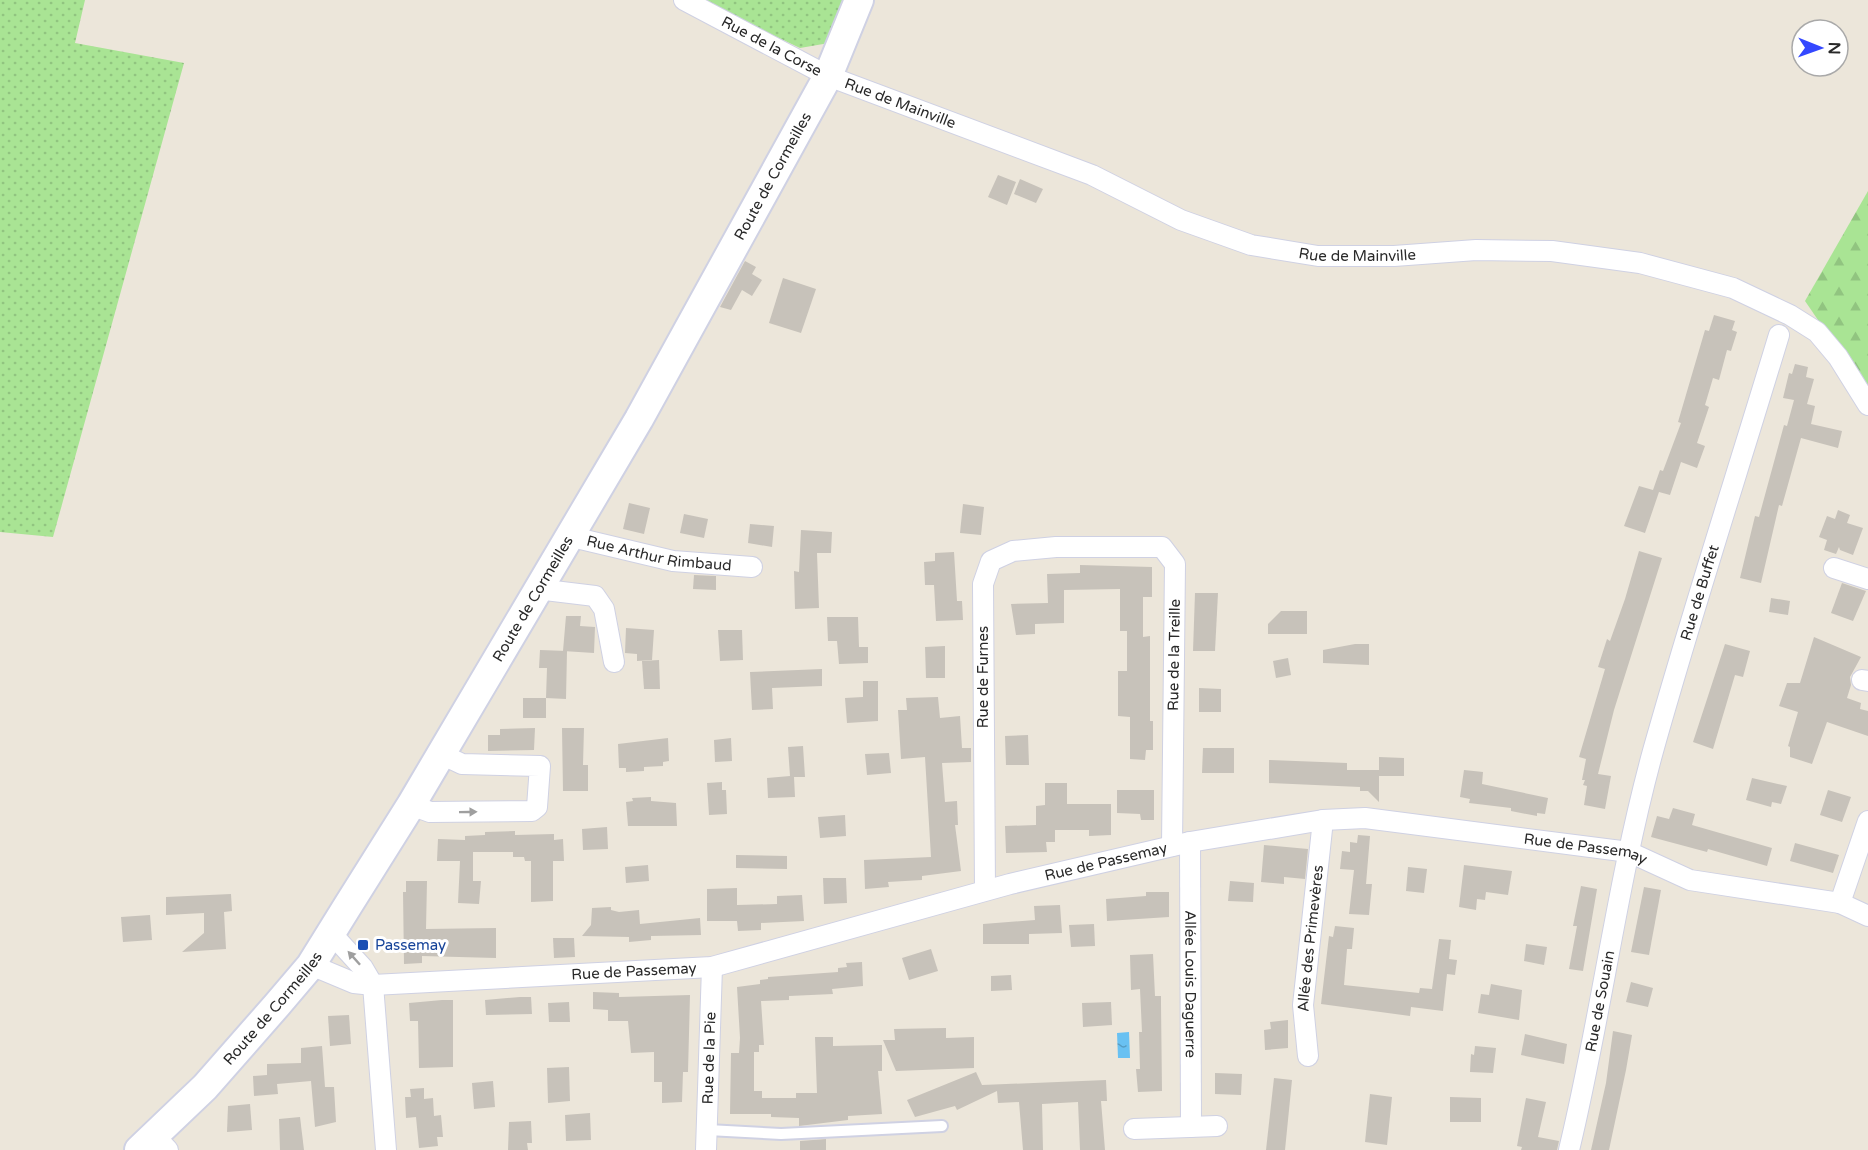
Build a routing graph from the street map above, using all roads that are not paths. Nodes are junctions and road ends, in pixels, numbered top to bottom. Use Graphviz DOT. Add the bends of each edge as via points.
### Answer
graph roads {
  1 [pos="684,0"];
  2 [pos="859,0"];
  3 [pos="828,76"];
  4 [pos="1779,335"];
  5 [pos="1868,405"];
  6 [pos="568,536"];
  7 [pos="1084,548"];
  8 [pos="752,567"];
  9 [pos="1834,568"];
  10 [pos="1868,579"];
  11 [pos="537,589"];
  12 [pos="614,662"];
  13 [pos="441,754"];
  14 [pos="411,805"];
  15 [pos="1323,820"];
  16 [pos="1868,821"];
  17 [pos="1181,844"];
  18 [pos="1629,852"];
  19 [pos="985,890"];
  20 [pos="1840,903"];
  21 [pos="1868,916"];
  22 [pos="331,933"];
  23 [pos="311,965"];
  24 [pos="712,967"];
  25 [pos="373,985"];
  26 [pos="1308,1056"];
  27 [pos="942,1126"];
  28 [pos="1217,1126"];
  29 [pos="1191,1127"];
  30 [pos="1134,1129"];
  31 [pos="708,1130"];
  32 [pos="154,1145"];
  33 [pos="387,1150"];
  34 [pos="706,1150"];
  35 [pos="1569,1150"];
  1 -- 3 [label="street, Rue de la Corse"];
  2 -- 3 [label="main road, Route de Cormeilles"];
  3 -- 5 [label="street, Rue de Mainville" via="1092,175 1181,220 1251,245 1318,256 1552,251 1640,263 1733,288 1817,332"];
  3 -- 6 [label="main road, Route de Cormeilles" via="639,419"];
  4 -- 18 [label="street, Rue de Buffet" via="1653,752"];
  6 -- 8 [label="street, Rue Arthur Rimbaud" via="673,561"];
  6 -- 11 [label="main road, Route de Cormeilles"];
  7 -- 17 [label="street, Rue de la Treille" via="1162,547 1175,564"];
  7 -- 19 [label="street, Rue de Furnes" via="1013,551 991,561 983,584"];
  9 -- 10 [label="street"];
  11 -- 12 [label="street" via="595,596 604,609"];
  11 -- 13 [label="main road, Route de Cormeilles"];
  13 -- 14 [label="main road, Route de Cormeilles"];
  14 -- 13 [label="street, one-way" via="430,812 532,811 537,807 540,766 462,764"];
  14 -- 22 [label="main road, Route de Cormeilles"];
  15 -- 17 [label="street, Rue de Passemay"];
  15 -- 18 [label="street, Rue de Passemay" via="1387,821"];
  15 -- 26 [label="street, Allée des Primevères" via="1303,1005"];
  16 -- 20 [label="street"];
  17 -- 19 [label="street, Rue de Passemay"];
  17 -- 29 [label="street, Allée Louis Daguerre"];
  18 -- 20 [label="street, Rue de Passemay" via="1690,880"];
  18 -- 35 [label="street, Rue de Souain" via="1587,1076"];
  19 -- 24 [label="street, Rue de Passemay"];
  20 -- 21 [label="street, Rue de Passemay"];
  22 -- 23 [label="main road, Route de Cormeilles"];
  25 -- 22 [label="street, one-way"];
  23 -- 25 [label="street, Rue de Passemay" via="354,983"];
  23 -- 32 [label="main road, Route de Cormeilles"];
  24 -- 25 [label="street, Rue de Passemay"];
  24 -- 31 [label="street, Rue de la Pie"];
  25 -- 33 [label="street"];
  27 -- 31 [label="lane" via="781,1134"];
  28 -- 29 [label="street"];
  29 -- 30 [label="street"];
  31 -- 34 [label="street, Rue de la Pie"];
}
